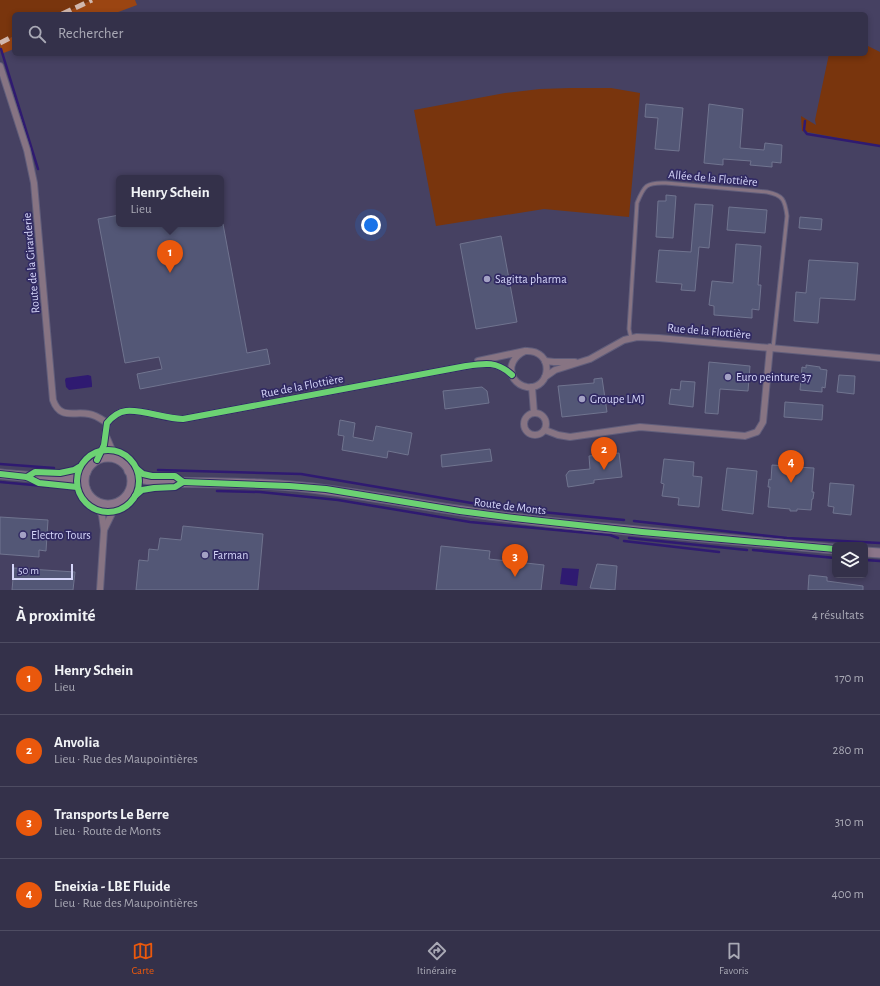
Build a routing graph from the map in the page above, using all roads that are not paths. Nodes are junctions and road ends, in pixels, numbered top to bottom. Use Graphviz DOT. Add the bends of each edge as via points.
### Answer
graph roads {
  1 [pos="0,66"];
  2 [pos="630,338"];
  3 [pos="771,348"];
  4 [pos="525,351"];
  5 [pos="880,358"];
  6 [pos="590,360"];
  7 [pos="545,361"];
  8 [pos="471,365"];
  9 [pos="512,375"];
  10 [pos="545,377"];
  11 [pos="532,387"];
  12 [pos="534,413"];
  13 [pos="107,423"];
  14 [pos="545,430"];
  15 [pos="105,432"];
  16 [pos="97,460"];
  17 [pos="119,460"];
  18 [pos="129,471"];
  19 [pos="86,472"];
  20 [pos="0,474"];
  21 [pos="50,478"];
  22 [pos="164,482"];
  23 [pos="85,488"];
  24 [pos="129,491"];
  25 [pos="94,500"];
  26 [pos="117,502"];
  27 [pos="104,530"];
  28 [pos="832,549"];
  29 [pos="868,552"];
  30 [pos="880,553"];
  31 [pos="100,590"];
  1 -- 13 [label="street, Route de la Girarderie" via="27,150 34,183 53,400 57,410 65,414 91,414"];
  2 -- 3 [label="street, Rue de la Flottière" via="659,338"];
  2 -- 3 [label="lane, Allée de la Flottière" via="637,203 642,190 653,182 666,182 767,192 777,194 785,202 787,216"];
  2 -- 6 [label="street, Rue de la Flottière" via="617,342"];
  3 -- 5 [label="street, Rue de la Flottière"];
  3 -- 14 [label="street" via="763,422 757,432 746,436 640,428 570,436"];
  4 -- 7 [label="street" via="537,353"];
  4 -- 8 [label="street"];
  4 -- 9 [label="street" via="512,363"];
  6 -- 7 [label="street"];
  6 -- 10 [label="street, Rue de la Flottière" via="555,370"];
  7 -- 10 [label="street"];
  8 -- 9 [label="street, Rue de la Flottière" via="496,364"];
  8 -- 13 [label="street, Rue de la Flottière" via="183,419 125,411"];
  9 -- 11 [label="street" via="520,385"];
  10 -- 11 [label="street"];
  11 -- 12 [label="street"];
  12 -- 14 [label="street" via="544,416 547,423"];
  12 -- 14 [label="street" via="525,420 526,430 536,436"];
  13 -- 15 [label="street"];
  15 -- 16 [label="street" via="104,445"];
  15 -- 17 [label="street"];
  16 -- 17 [label="main road" via="108,457"];
  16 -- 19 [label="main road"];
  17 -- 18 [label="main road"];
  18 -- 22 [label="main road, Route de Monts" via="144,479"];
  18 -- 24 [label="main road"];
  19 -- 21 [label="main road"];
  19 -- 23 [label="main road"];
  20 -- 21 [label="main road"];
  21 -- 23 [label="main road" via="76,483"];
  22 -- 24 [label="main road, Route de Monts" via="138,486"];
  22 -- 28 [label="main road, Route de Monts" via="326,489 514,518"];
  23 -- 25 [label="main road"];
  24 -- 26 [label="main road"];
  25 -- 26 [label="main road" via="105,504"];
  25 -- 27 [label="street" via="102,515"];
  26 -- 27 [label="street"];
  27 -- 31 [label="street"];
  29 -- 30 [label="main road"];
}
